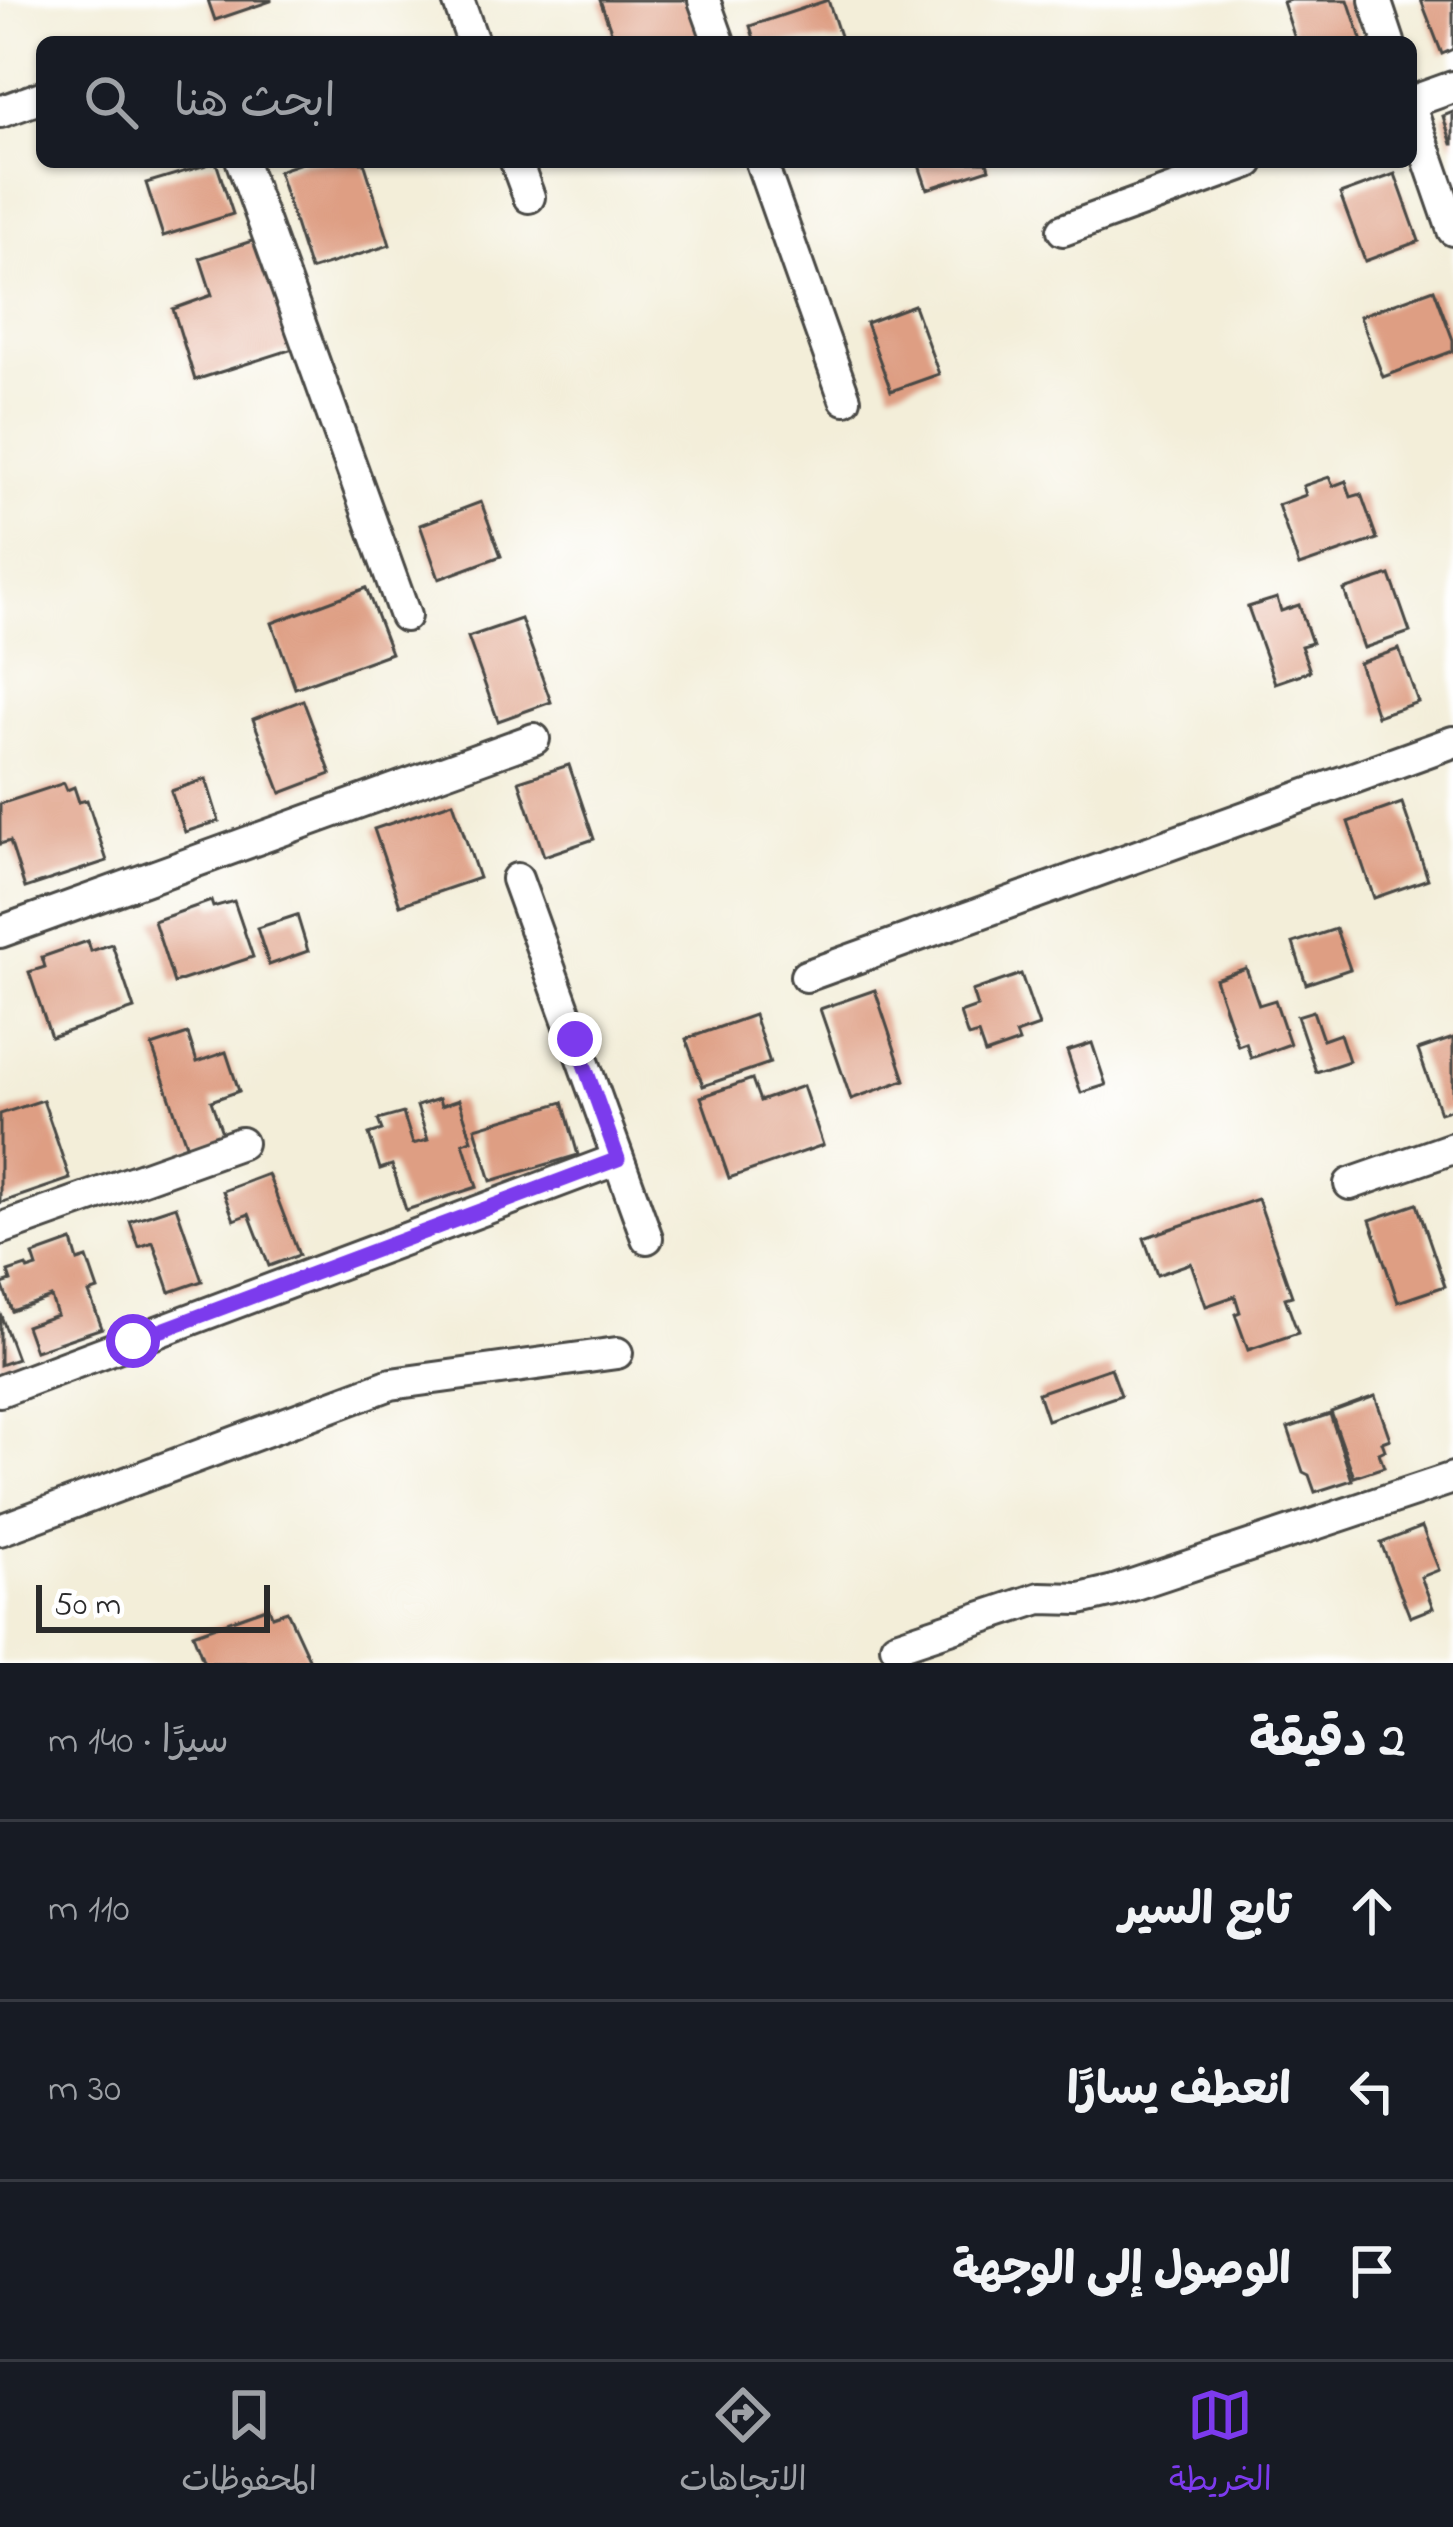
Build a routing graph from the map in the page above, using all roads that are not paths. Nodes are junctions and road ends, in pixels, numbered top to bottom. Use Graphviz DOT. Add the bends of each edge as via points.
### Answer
graph roads {
  1 [pos="458,0"];
  2 [pos="704,0"];
  3 [pos="1375,0"];
  4 [pos="471,36"];
  5 [pos="717,36"];
  6 [pos="1387,36"];
  7 [pos="1453,87"];
  8 [pos="36,99"];
  9 [pos="1417,103"];
  10 [pos="0,112"];
  11 [pos="1417,124"];
  12 [pos="244,168"];
  13 [pos="518,168"];
  14 [pos="763,168"];
  15 [pos="1233,168"];
  16 [pos="529,197"];
  17 [pos="1063,230"];
  18 [pos="1453,230"];
  19 [pos="844,399"];
  20 [pos="405,616"];
  21 [pos="534,740"];
  22 [pos="1453,742"];
  23 [pos="518,880"];
  24 [pos="0,932"];
  25 [pos="806,976"];
  26 [pos="241,1143"];
  27 [pos="1453,1148"];
  28 [pos="618,1159"];
  29 [pos="1350,1184"];
  30 [pos="0,1229"];
  31 [pos="647,1238"];
  32 [pos="617,1353"];
  33 [pos="0,1391"];
  34 [pos="1453,1478"];
  35 [pos="0,1530"];
  36 [pos="896,1646"];
  1 -- 4 [label="street"];
  2 -- 5 [label="street"];
  3 -- 6 [label="street"];
  7 -- 9 [label="street"];
  8 -- 10 [label="street"];
  11 -- 18 [label="street"];
  12 -- 20 [label="street"];
  13 -- 16 [label="street"];
  14 -- 19 [label="street"];
  15 -- 17 [label="street"];
  21 -- 24 [label="street"];
  22 -- 25 [label="street"];
  23 -- 28 [label="street"];
  26 -- 30 [label="street"];
  27 -- 29 [label="street"];
  28 -- 31 [label="street"];
  28 -- 33 [label="street"];
  32 -- 35 [label="street" via="391,1384"];
  34 -- 36 [label="street" via="1114,1591 1040,1598"];
}
